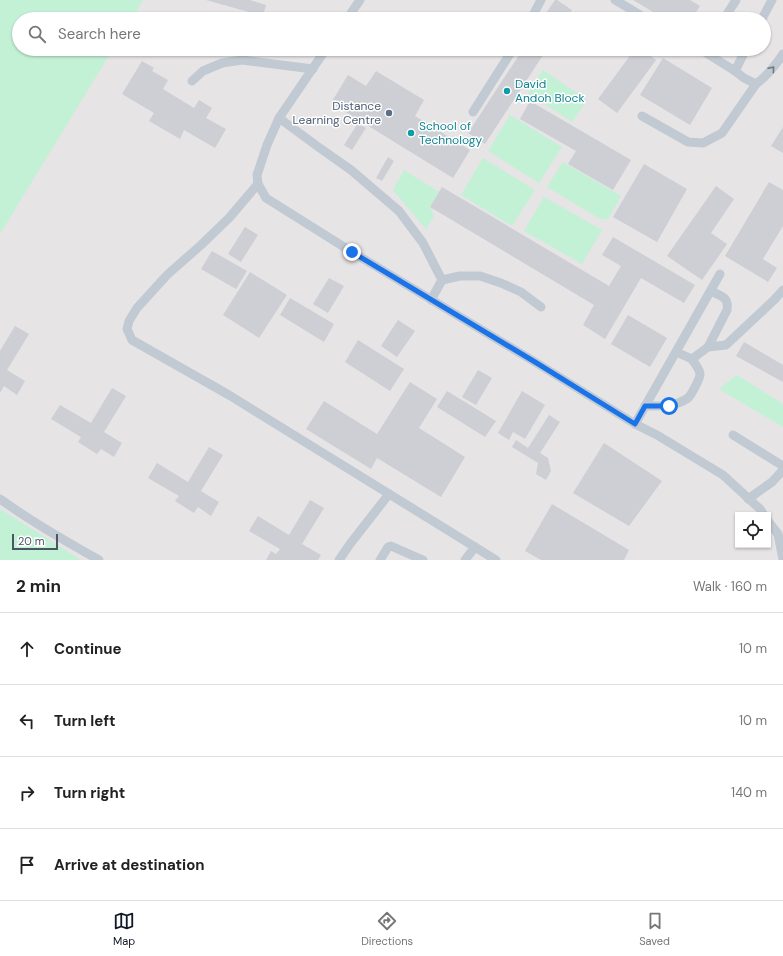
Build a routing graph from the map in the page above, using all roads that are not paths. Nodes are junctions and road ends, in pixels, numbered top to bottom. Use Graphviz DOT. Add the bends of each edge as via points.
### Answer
graph roads {
  1 [pos="360,0"];
  2 [pos="542,0"];
  3 [pos="614,0"];
  4 [pos="736,0"];
  5 [pos="772,0"];
  6 [pos="352,12"];
  7 [pos="535,12"];
  8 [pos="635,12"];
  9 [pos="728,12"];
  10 [pos="766,12"];
  11 [pos="783,54"];
  12 [pos="322,56"];
  13 [pos="509,56"];
  14 [pos="712,56"];
  15 [pos="742,56"];
  16 [pos="314,69"];
  17 [pos="735,71"];
  18 [pos="192,81"];
  19 [pos="756,84"];
  20 [pos="473,112"];
  21 [pos="642,116"];
  22 [pos="279,118"];
  23 [pos="258,184"];
  24 [pos="720,274"];
  25 [pos="442,280"];
  26 [pos="783,290"];
  27 [pos="711,291"];
  28 [pos="431,300"];
  29 [pos="541,306"];
  30 [pos="708,347"];
  31 [pos="676,352"];
  32 [pos="692,359"];
  33 [pos="645,406"];
  34 [pos="635,424"];
  35 [pos="733,435"];
  36 [pos="783,466"];
  37 [pos="783,470"];
  38 [pos="389,494"];
  39 [pos="0,499"];
  40 [pos="748,499"];
  41 [pos="762,512"];
  42 [pos="771,525"];
  43 [pos="475,547"];
  44 [pos="99,560"];
  45 [pos="339,560"];
  46 [pos="380,560"];
  47 [pos="423,560"];
  48 [pos="466,560"];
  49 [pos="496,560"];
  50 [pos="783,560"];
  1 -- 6 [label="lane"];
  2 -- 7 [label="lane"];
  3 -- 8 [label="lane"];
  4 -- 9 [label="lane"];
  5 -- 10 [label="lane"];
  19 -- 11 [label="lane, one-way" via="777,64"];
  12 -- 16 [label="lane"];
  13 -- 20 [label="lane"];
  14 -- 17 [label="lane"];
  15 -- 17 [label="lane"];
  16 -- 18 [label="lane" via="242,60 222,63 203,72"];
  16 -- 22 [label="lane"];
  17 -- 19 [label="lane"];
  19 -- 21 [label="lane" via="722,134 703,143 688,142"];
  22 -- 23 [label="lane" via="261,161 257,175"];
  22 -- 25 [label="lane" via="351,170 399,211 423,243"];
  23 -- 28 [label="lane" via="266,198"];
  23 -- 38 [label="lane" via="229,218 167,275 137,308 129,320 127,329 132,340 229,395"];
  24 -- 27 [label="lane"];
  25 -- 28 [label="lane"];
  25 -- 29 [label="lane" via="460,276 480,276 521,292"];
  26 -- 30 [label="lane" via="726,345"];
  27 -- 30 [label="lane" via="726,299 728,304"];
  27 -- 31 [label="lane"];
  28 -- 34 [label="lane"];
  30 -- 32 [label="lane"];
  31 -- 32 [label="lane"];
  31 -- 33 [label="lane"];
  32 -- 33 [label="lane" via="701,374 689,397 674,405"];
  33 -- 34 [label="lane"];
  34 -- 40 [label="lane" via="723,476"];
  35 -- 36 [label="lane"];
  37 -- 40 [label="lane" via="772,482"];
  38 -- 43 [label="lane"];
  38 -- 45 [label="lane"];
  39 -- 44 [label="lane"];
  40 -- 41 [label="lane"];
  42 -- 50 [label="lane" via="778,534"];
  43 -- 48 [label="lane"];
  43 -- 49 [label="lane"];
  46 -- 47 [label="lane" via="391,546"];
}
